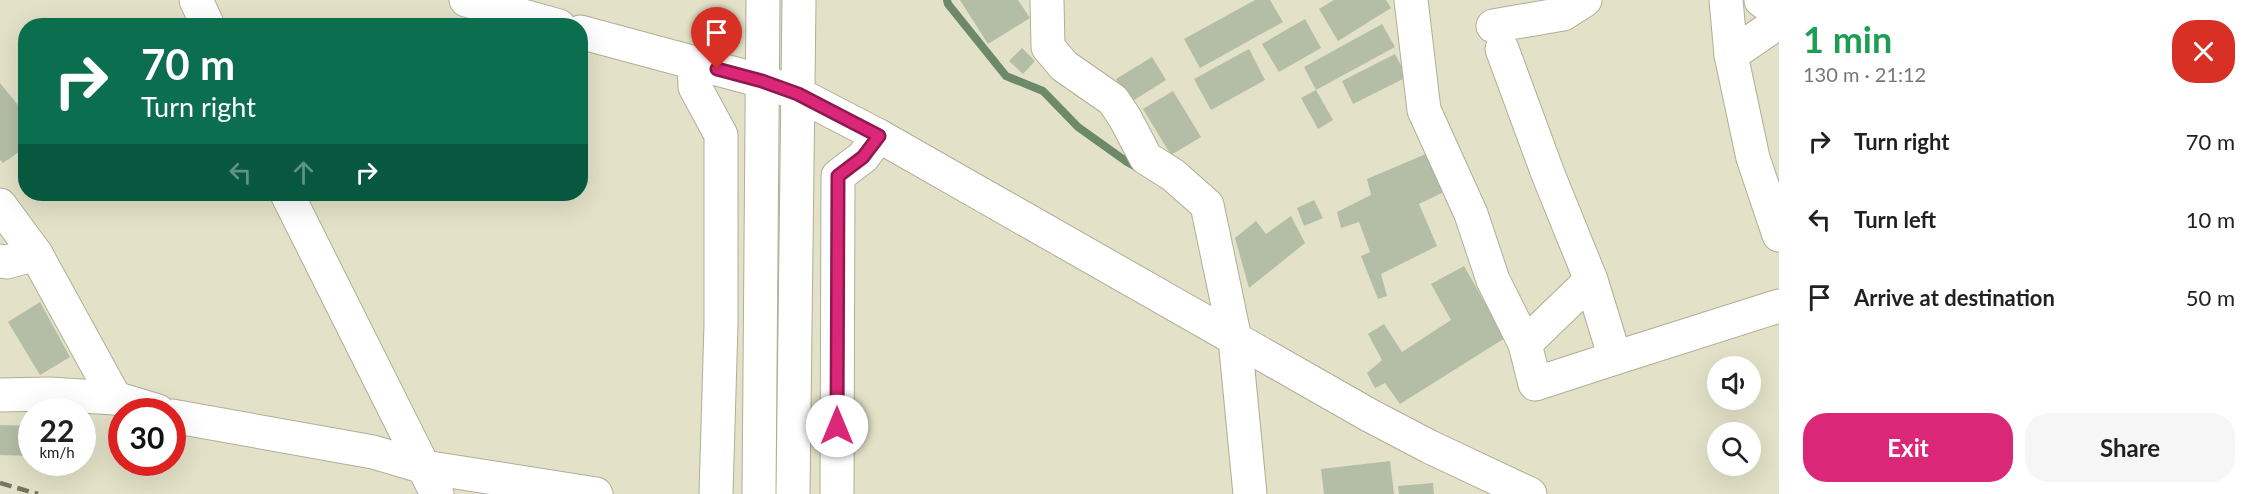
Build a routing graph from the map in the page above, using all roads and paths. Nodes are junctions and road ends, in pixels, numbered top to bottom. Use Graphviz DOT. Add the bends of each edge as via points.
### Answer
graph roads {
  1 [pos="196,0"];
  2 [pos="466,0"];
  3 [pos="763,0"];
  4 [pos="799,0"];
  5 [pos="1047,0"];
  6 [pos="1411,0"];
  7 [pos="1585,0"];
  8 [pos="1726,0"];
  9 [pos="1761,0"];
  10 [pos="1779,13"];
  11 [pos="204,18"];
  12 [pos="530,18"];
  13 [pos="1779,22"];
  14 [pos="588,34"];
  15 [pos="1731,55"];
  16 [pos="694,63"];
  17 [pos="762,81"];
  18 [pos="798,94"];
  19 [pos="879,136"];
  20 [pos="291,201"];
  21 [pos="0,205"];
  22 [pos="1779,235"];
  23 [pos="36,254"];
  24 [pos="0,261"];
  25 [pos="1591,280"];
  26 [pos="1779,306"];
  27 [pos="1235,339"];
  28 [pos="1525,344"];
  29 [pos="1615,358"];
  30 [pos="0,394"];
  31 [pos="115,398"];
  32 [pos="186,419"];
  33 [pos="431,481"];
  34 [pos="596,494"];
  35 [pos="716,494"];
  36 [pos="759,494"];
  37 [pos="793,494"];
  38 [pos="837,494"];
  39 [pos="1250,494"];
  40 [pos="1530,494"];
  1 -- 11 [label="street"];
  2 -- 12 [label="street"];
  3 -- 17 [label="street"];
  4 -- 18 [label="street"];
  5 -- 27 [label="street" via="1048,47 1064,66 1113,100 1146,158 1173,175 1207,205"];
  6 -- 28 [label="street" via="1424,110 1471,214 1493,280"];
  7 -- 25 [label="street" via="1563,14 1497,37"];
  8 -- 15 [label="street"];
  9 -- 10 [label="street"];
  13 -- 15 [label="street"];
  14 -- 16 [label="street"];
  15 -- 22 [label="street" via="1753,158"];
  16 -- 17 [label="street"];
  16 -- 35 [label="street" via="695,87 721,135"];
  17 -- 18 [label="street"];
  17 -- 36 [label="street"];
  18 -- 19 [label="street"];
  18 -- 37 [label="street"];
  19 -- 27 [label="street"];
  19 -- 38 [label="street" via="863,157 838,176"];
  20 -- 33 [label="street"];
  21 -- 23 [label="street"];
  23 -- 24 [label="street"];
  23 -- 31 [label="street"];
  25 -- 28 [label="street"];
  25 -- 29 [label="street"];
  26 -- 29 [label="street"];
  27 -- 39 [label="street"];
  27 -- 40 [label="street" via="1430,447"];
  28 -- 29 [label="street" via="1535,384"];
  30 -- 31 [label="street"];
  32 -- 33 [label="street" via="373,452"];
  33 -- 34 [label="street"];
}
